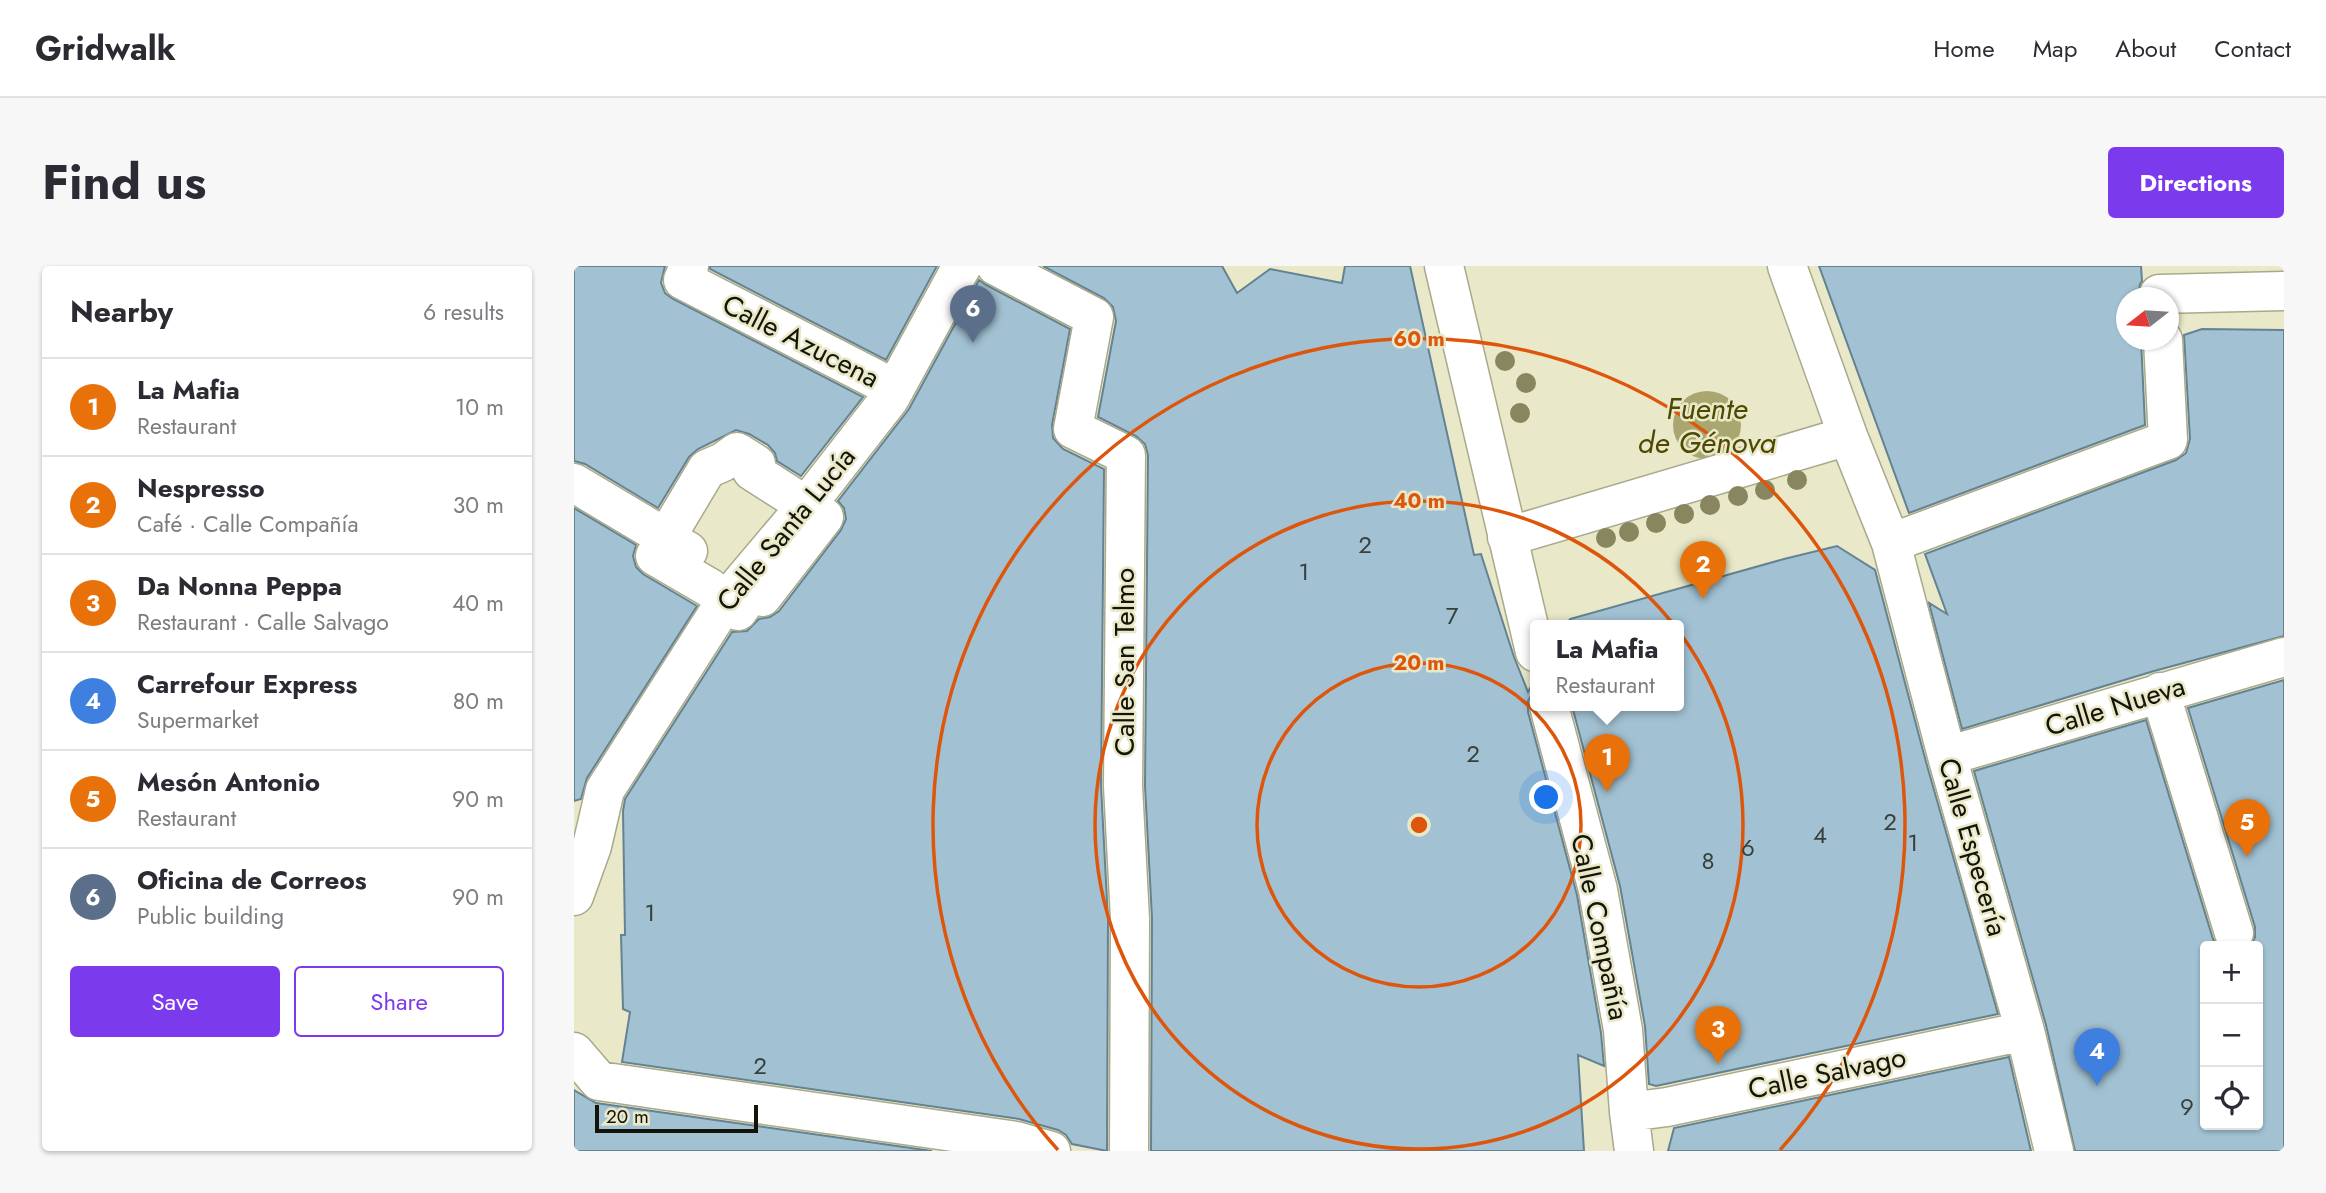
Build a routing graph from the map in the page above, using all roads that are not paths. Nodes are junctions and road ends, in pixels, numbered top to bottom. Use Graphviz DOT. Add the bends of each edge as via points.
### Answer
graph roads {
  1 [pos="689,266"];
  2 [pos="962,266"];
  3 [pos="996,266"];
  4 [pos="1444,266"];
  5 [pos="1787,266"];
  6 [pos="2158,286"];
  7 [pos="2284,291"];
  8 [pos="2163,350"];
  9 [pos="895,390"];
  10 [pos="1848,436"];
  11 [pos="574,483"];
  12 [pos="807,506"];
  13 [pos="1507,537"];
  14 [pos="665,538"];
  15 [pos="1891,543"];
  16 [pos="733,593"];
  17 [pos="1530,631"];
  18 [pos="2284,657"];
  19 [pos="2160,692"];
  20 [pos="1550,711"];
  21 [pos="1947,756"];
  22 [pos="583,841"];
  23 [pos="574,896"];
  24 [pos="2234,933"];
  25 [pos="2025,1031"];
  26 [pos="574,1052"];
  27 [pos="1629,1112"];
  28 [pos="1033,1149"];
  29 [pos="1129,1151"];
  30 [pos="1634,1151"];
  31 [pos="2054,1151"];
  1 -- 9 [label="street, Calle Azucena" via="683,280"];
  2 -- 9 [label="street, Calle Santa Lucía"];
  3 -- 29 [label="street, Calle San Telmo" via="1094,317 1073,429 1125,455 1123,786 1130,919"];
  4 -- 13 [label="street"];
  5 -- 10 [label="street, Calle Especería"];
  6 -- 7 [label="street"];
  8 -- 15 [label="street" via="2168,440"];
  9 -- 12 [label="street, Calle Santa Lucía"];
  10 -- 13 [label="street"];
  10 -- 15 [label="street, Calle Especería"];
  11 -- 14 [label="street"];
  12 -- 14 [label="street" via="752,471 756,464 737,452 707,469"];
  12 -- 16 [label="street, Calle Santa Lucía"];
  13 -- 17 [label="street"];
  14 -- 16 [label="street"];
  15 -- 21 [label="street, Calle Especería"];
  16 -- 22 [label="street, Calle Santa Lucía" via="605,790"];
  18 -- 19 [label="street, Calle Nueva"];
  19 -- 21 [label="street, Calle Nueva"];
  19 -- 24 [label="street"];
  20 -- 27 [label="street, Calle Compañía" via="1598,890 1623,1030"];
  21 -- 25 [label="street, Calle Especería"];
  22 -- 23 [label="street, Calle Santa Lucía"];
  25 -- 27 [label="street, Calle Salvago"];
  25 -- 31 [label="street, Calle Especería"];
  26 -- 28 [label="street" via="599,1081 866,1118"];
  27 -- 30 [label="street, Calle Compañía"];
}
